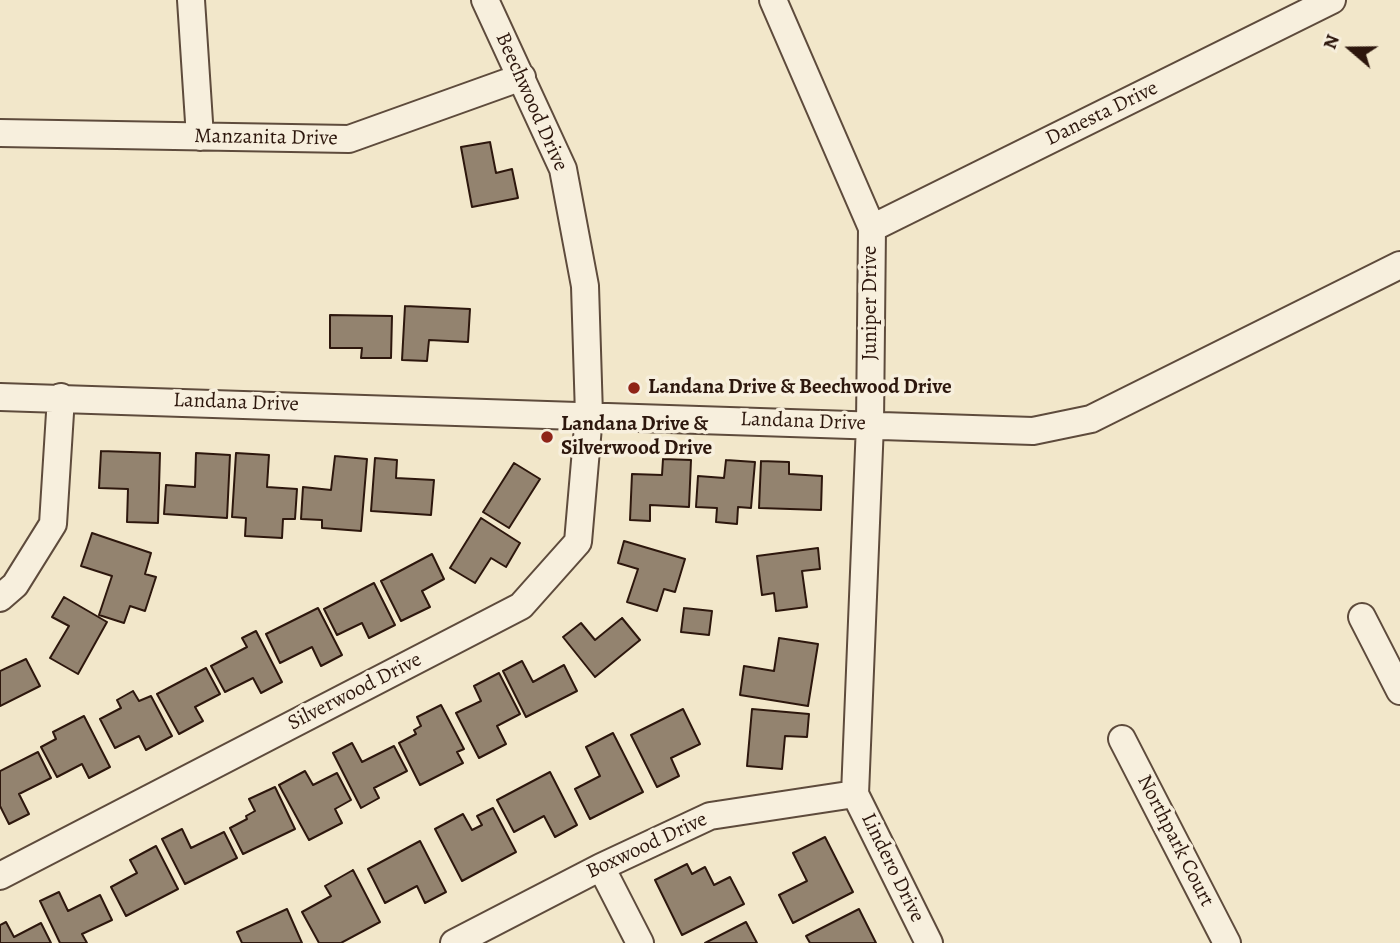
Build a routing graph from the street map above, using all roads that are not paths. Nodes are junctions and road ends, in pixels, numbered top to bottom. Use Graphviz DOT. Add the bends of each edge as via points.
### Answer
graph roads {
  1 [pos="191,0"];
  2 [pos="485,0"];
  3 [pos="773,0"];
  4 [pos="1332,0"];
  5 [pos="522,77"];
  6 [pos="0,132"];
  7 [pos="200,137"];
  8 [pos="872,228"];
  9 [pos="1400,265"];
  10 [pos="0,397"];
  11 [pos="61,397"];
  12 [pos="589,415"];
  13 [pos="870,424"];
  14 [pos="0,598"];
  15 [pos="1362,617"];
  16 [pos="1400,691"];
  17 [pos="1122,739"];
  18 [pos="855,794"];
  19 [pos="601,867"];
  20 [pos="0,876"];
  21 [pos="454,943"];
  22 [pos="640,943"];
  23 [pos="929,943"];
  24 [pos="1227,943"];
  1 -- 7 [label="street"];
  2 -- 5 [label="street, Beechwood Drive"];
  3 -- 8 [label="street, Juniper Drive"];
  4 -- 8 [label="street, Danesta Drive"];
  5 -- 7 [label="street, Manzanita Drive" via="349,139"];
  5 -- 12 [label="street, Beechwood Drive" via="563,169 585,286"];
  6 -- 7 [label="street, Manzanita Drive"];
  8 -- 13 [label="street, Juniper Drive"];
  9 -- 13 [label="street, Landana Drive" via="1091,419 1032,431"];
  10 -- 11 [label="street, Landana Drive"];
  11 -- 12 [label="street, Landana Drive"];
  11 -- 14 [label="street" via="53,524 15,585"];
  12 -- 13 [label="street, Landana Drive"];
  12 -- 20 [label="street, Silverwood Drive" via="578,542 522,606"];
  13 -- 18 [label="street, Juniper Drive"];
  15 -- 16 [label="street"];
  17 -- 24 [label="street, Northpark Court"];
  18 -- 19 [label="street, Boxwood Drive" via="710,816"];
  18 -- 23 [label="street, Lindero Drive"];
  19 -- 21 [label="street, Boxwood Drive"];
  19 -- 22 [label="street"];
}
